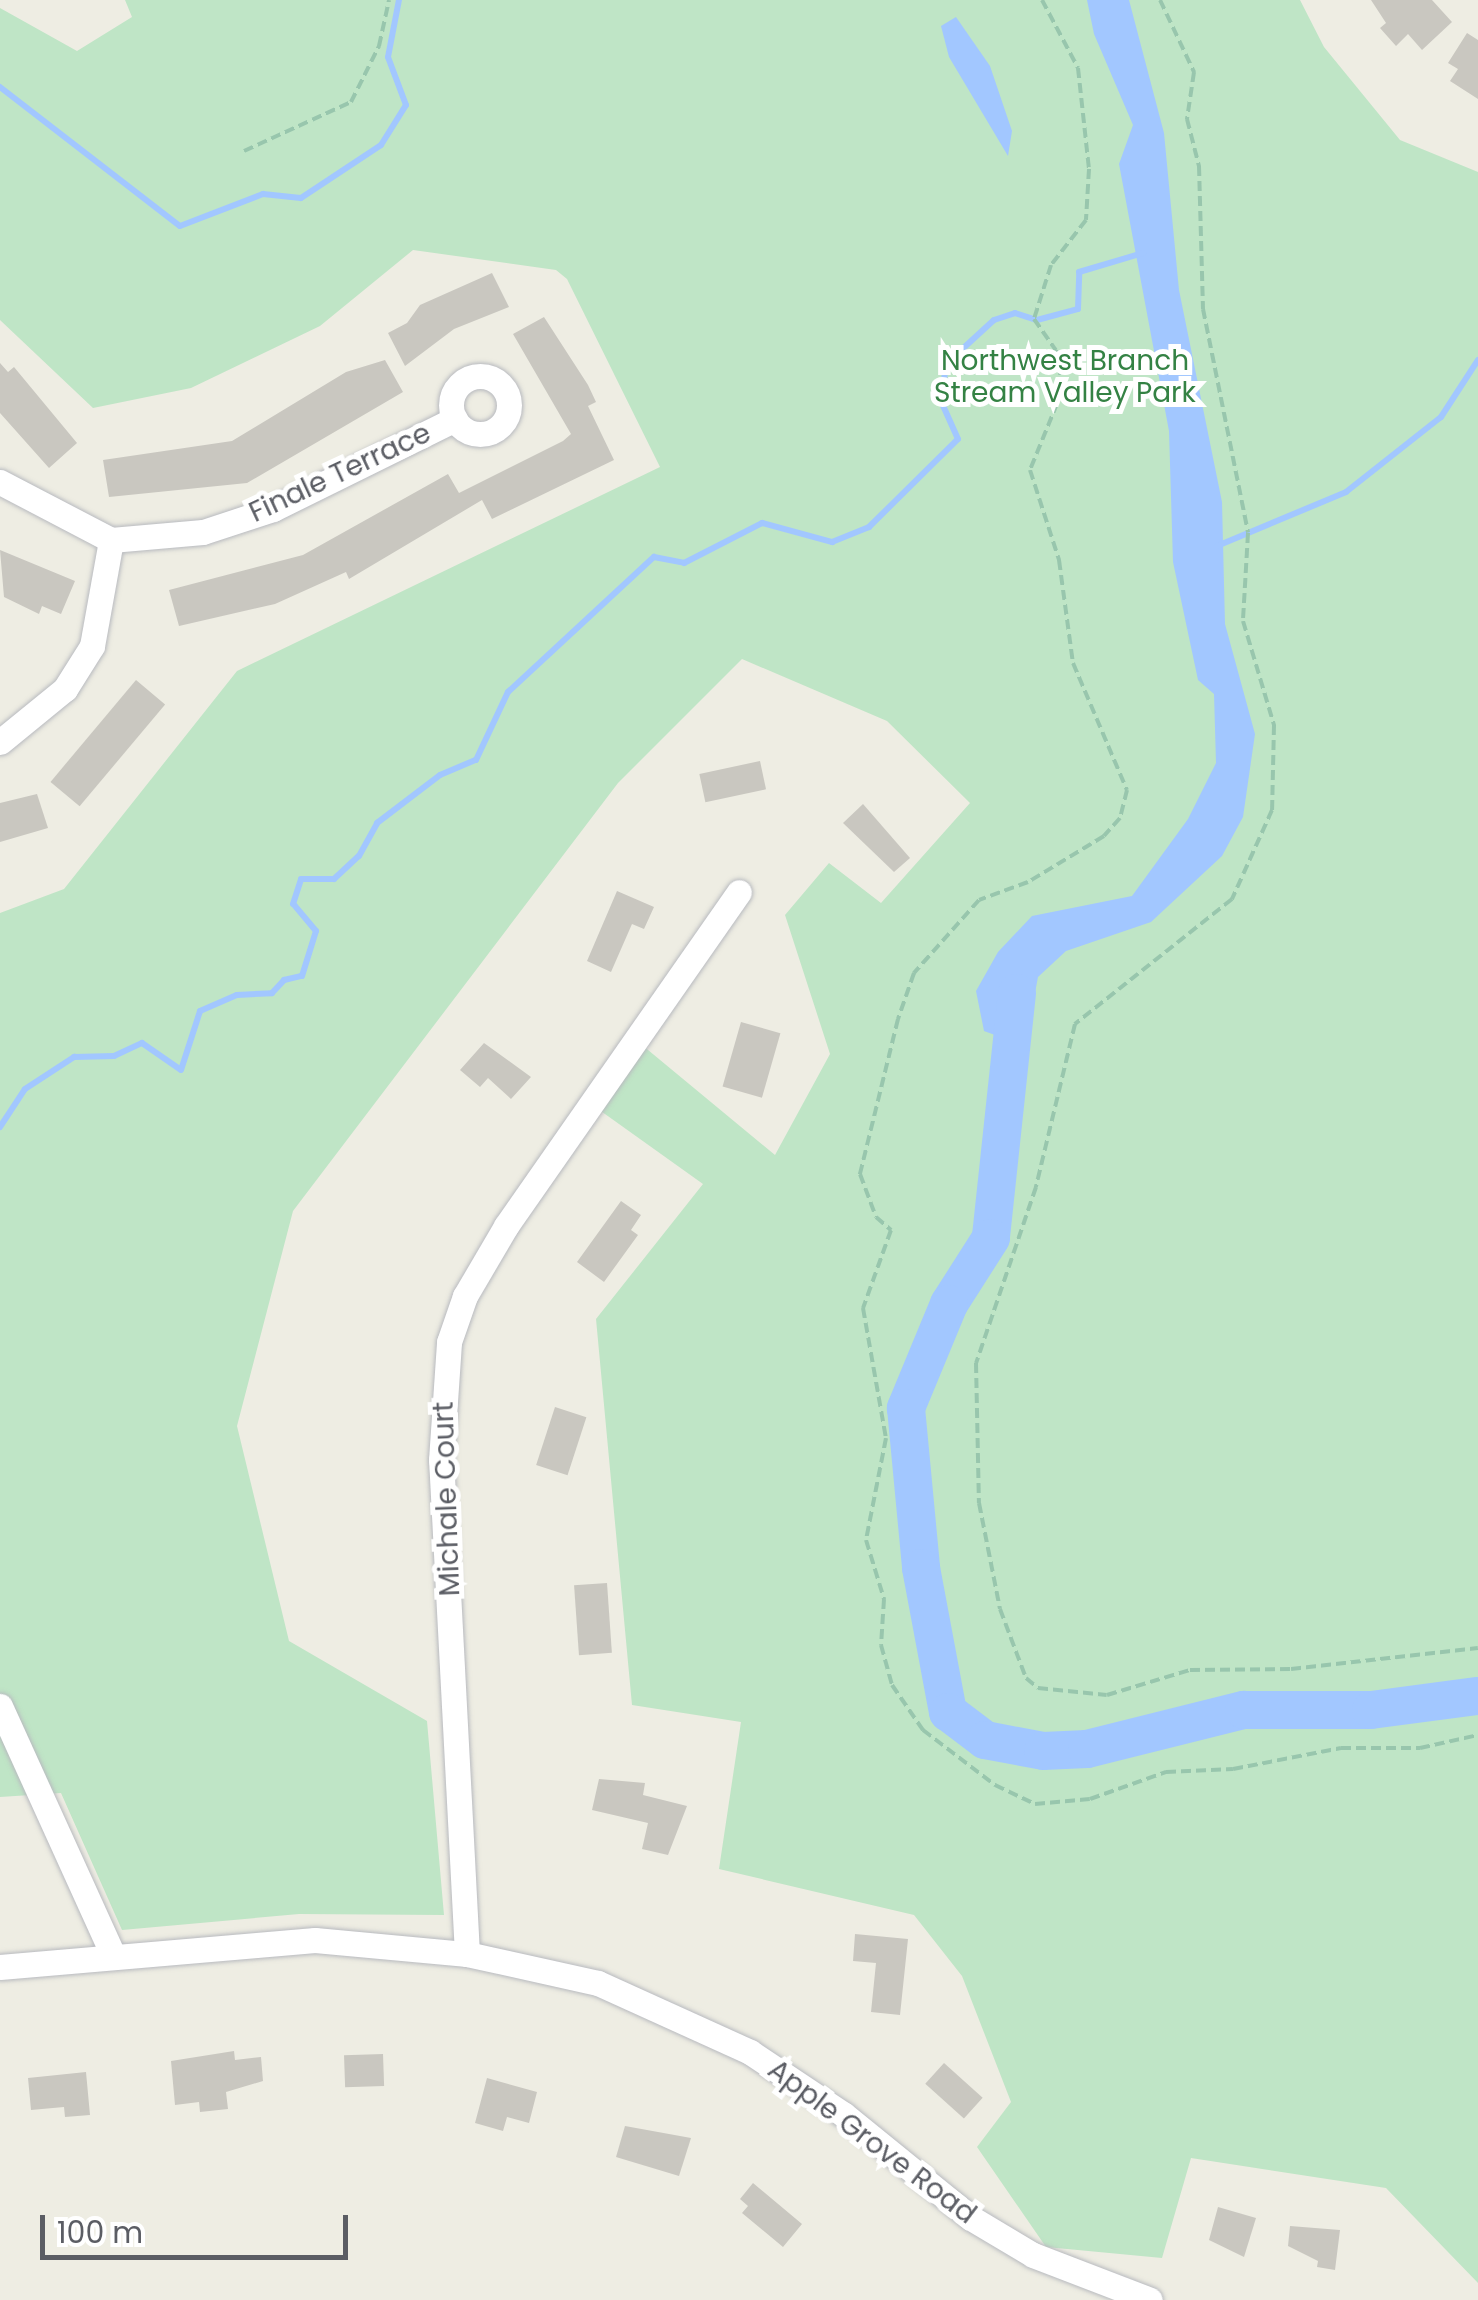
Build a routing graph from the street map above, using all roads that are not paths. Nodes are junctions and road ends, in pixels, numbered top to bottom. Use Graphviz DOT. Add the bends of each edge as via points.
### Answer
graph roads {
  1 [pos="455,419"];
  2 [pos="0,482"];
  3 [pos="111,540"];
  4 [pos="0,742"];
  5 [pos="739,892"];
  6 [pos="0,1706"];
  7 [pos="468,1954"];
  8 [pos="114,1955"];
  9 [pos="0,1967"];
  10 [pos="1150,2300"];
  1 -- 3 [label="street, Finale Terrace" via="273,509 203,532"];
  2 -- 3 [label="street"];
  3 -- 4 [label="street" via="92,646 65,689"];
  5 -- 7 [label="street, Michale Court" via="506,1226 465,1296 449,1342 440,1460"];
  6 -- 8 [label="street"];
  7 -- 8 [label="street, Apple Grove Road" via="315,1940"];
  7 -- 10 [label="street, Apple Grove Road" via="598,1984 750,2052 843,2114 971,2218 1033,2255"];
  8 -- 9 [label="street, Apple Grove Road"];
}
